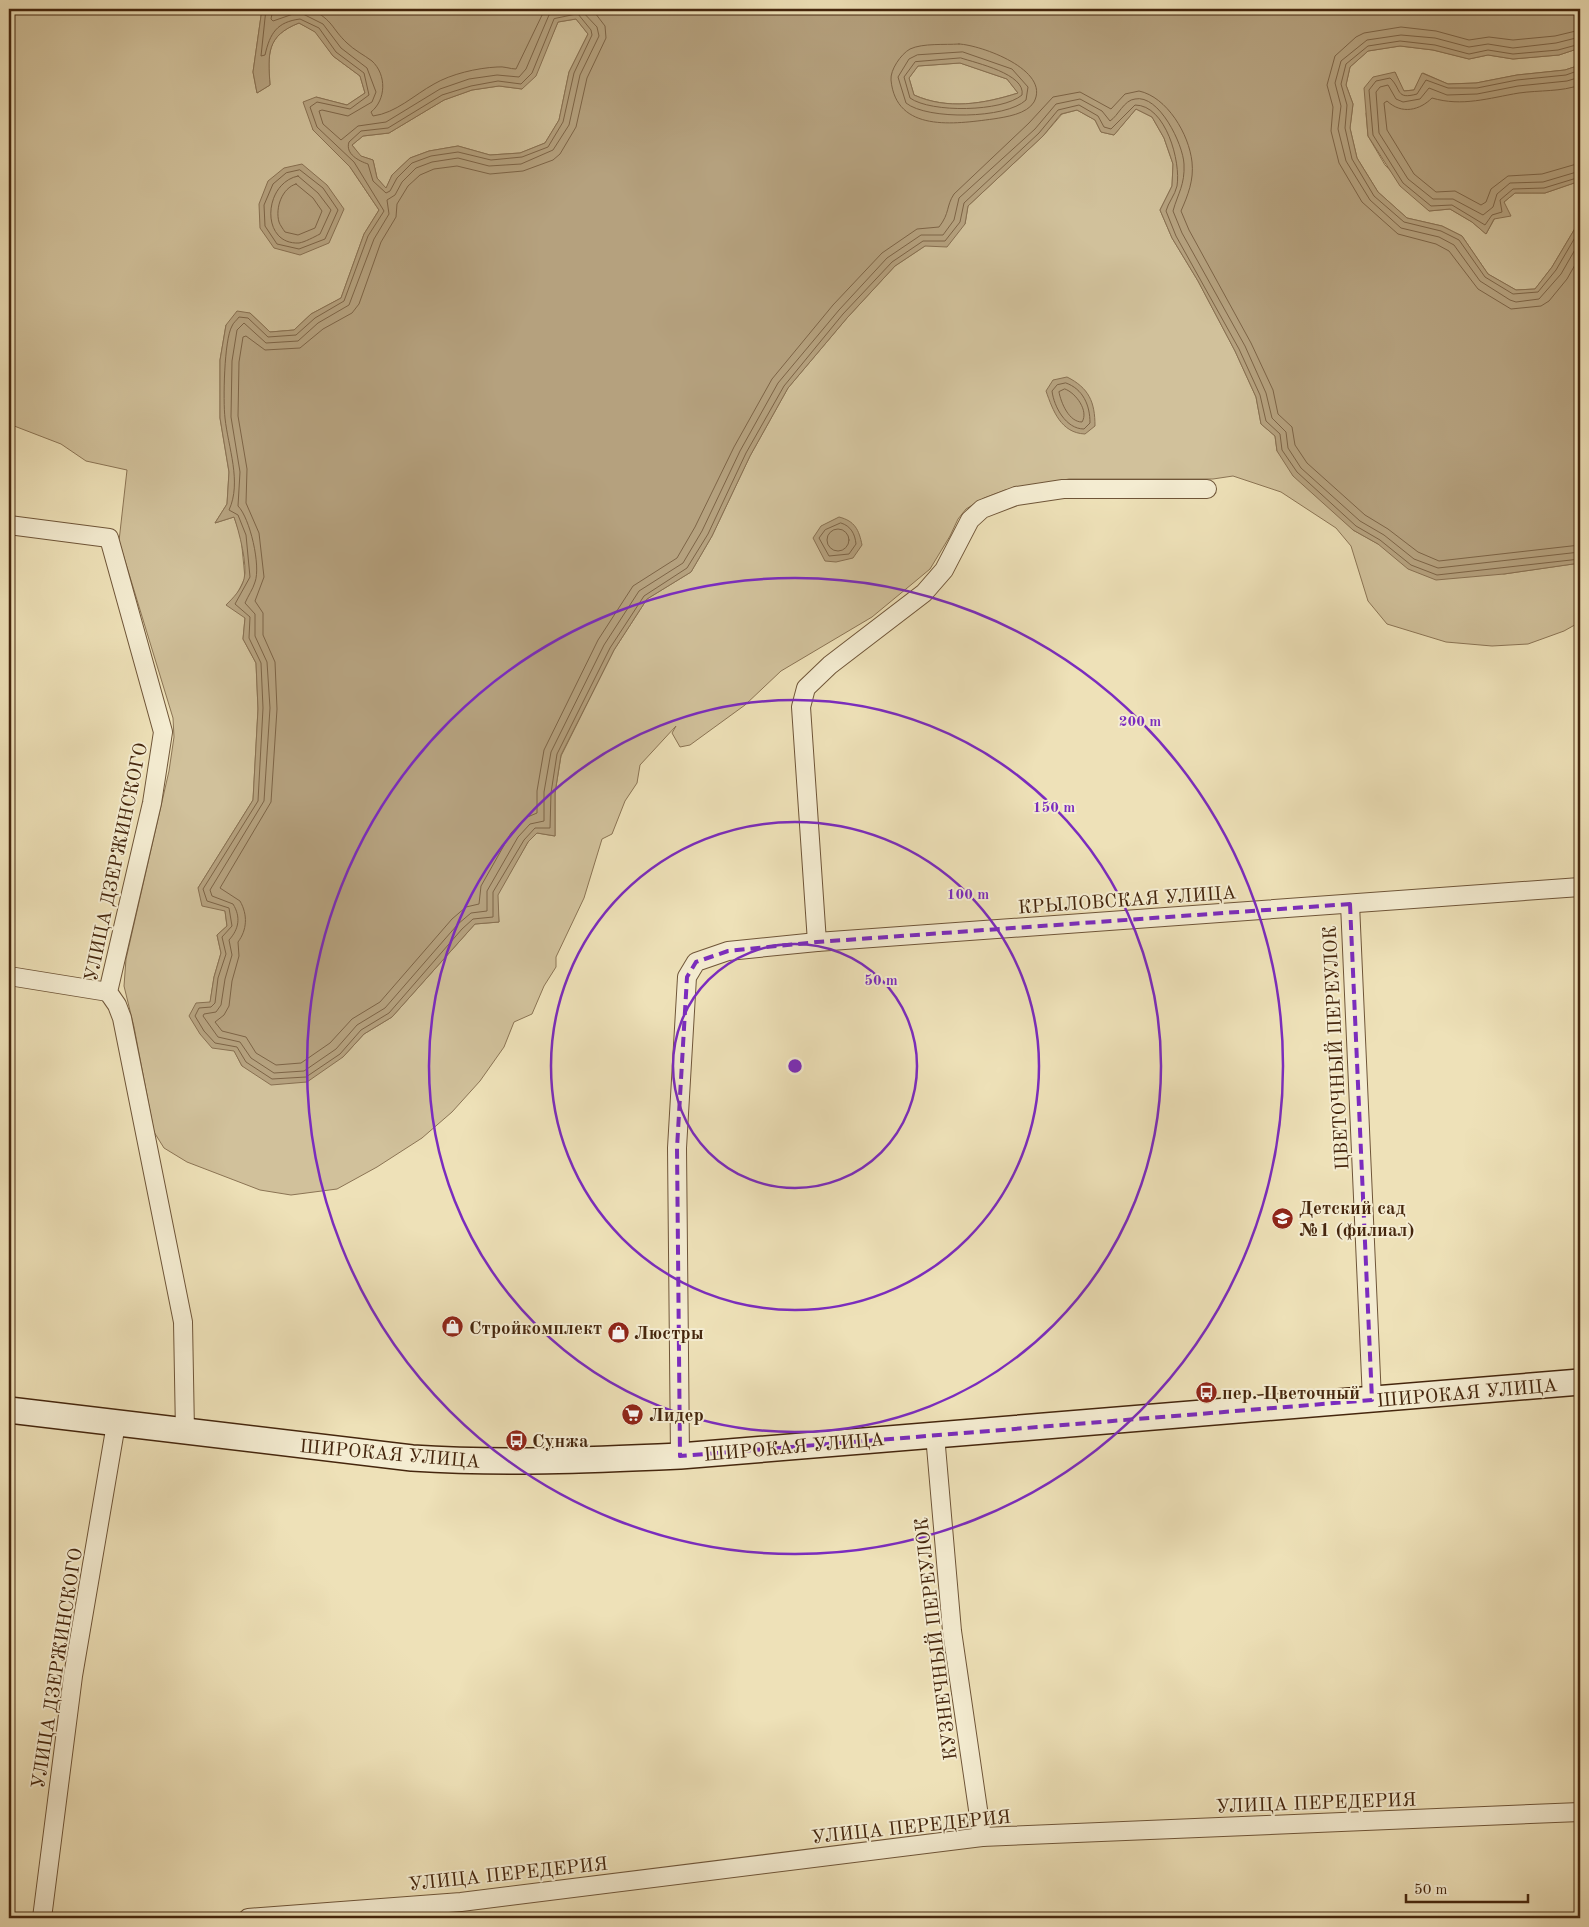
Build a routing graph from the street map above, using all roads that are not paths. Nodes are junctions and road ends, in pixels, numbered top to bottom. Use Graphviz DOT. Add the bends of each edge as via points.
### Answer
graph roads {
  1 [pos="1207,489"];
  2 [pos="9,525"];
  3 [pos="1580,887"];
  4 [pos="1350,904"];
  5 [pos="817,942"];
  6 [pos="9,976"];
  7 [pos="108,992"];
  8 [pos="1580,1382"];
  9 [pos="1372,1400"];
  10 [pos="9,1410"];
  11 [pos="116,1424"];
  12 [pos="185,1432"];
  13 [pos="935,1435"];
  14 [pos="680,1456"];
  15 [pos="1580,1812"];
  16 [pos="982,1837"];
  17 [pos="42,1918"];
  18 [pos="248,1918"];
  1 -- 5 [label="street" via="1063,488 1016,496 982,509 970,520 944,570 924,593 830,664 806,688 801,707"];
  2 -- 7 [label="street, УЛИЦА ДЗЕРЖИНСКОГО" via="109,538 163,732 152,803"];
  3 -- 4 [label="street, КРЫЛОВСКАЯ УЛИЦА"];
  4 -- 5 [label="street, КРЫЛОВСКАЯ УЛИЦА"];
  4 -- 9 [label="street, ЦВЕТОЧНЫЙ ПЕРЕУЛОК"];
  5 -- 14 [label="street, КРЫЛОВСКАЯ УЛИЦА" via="715,954 696,962 687,977 677,1148"];
  6 -- 7 [label="street"];
  7 -- 12 [label="street, УЛИЦА ДЗЕРЖИНСКОГО" via="122,1018 183,1322"];
  8 -- 9 [label="street, ШИРОКАЯ УЛИЦА"];
  9 -- 13 [label="street, ШИРОКАЯ УЛИЦА"];
  10 -- 11 [label="street, ШИРОКАЯ УЛИЦА"];
  11 -- 12 [label="street, ШИРОКАЯ УЛИЦА"];
  11 -- 17 [label="street, УЛИЦА ДЗЕРЖИНСКОГО" via="74,1676"];
  12 -- 14 [label="street, ШИРОКАЯ УЛИЦА" via="467,1462"];
  13 -- 14 [label="street, ШИРОКАЯ УЛИЦА"];
  13 -- 16 [label="street, КУЗНЕЧНЫЙ ПЕРЕУЛОК" via="952,1631"];
  15 -- 16 [label="street, УЛИЦА ПЕРЕДЕРИЯ"];
  16 -- 18 [label="street, УЛИЦА ПЕРЕДЕРИЯ" via="461,1902"];
}
